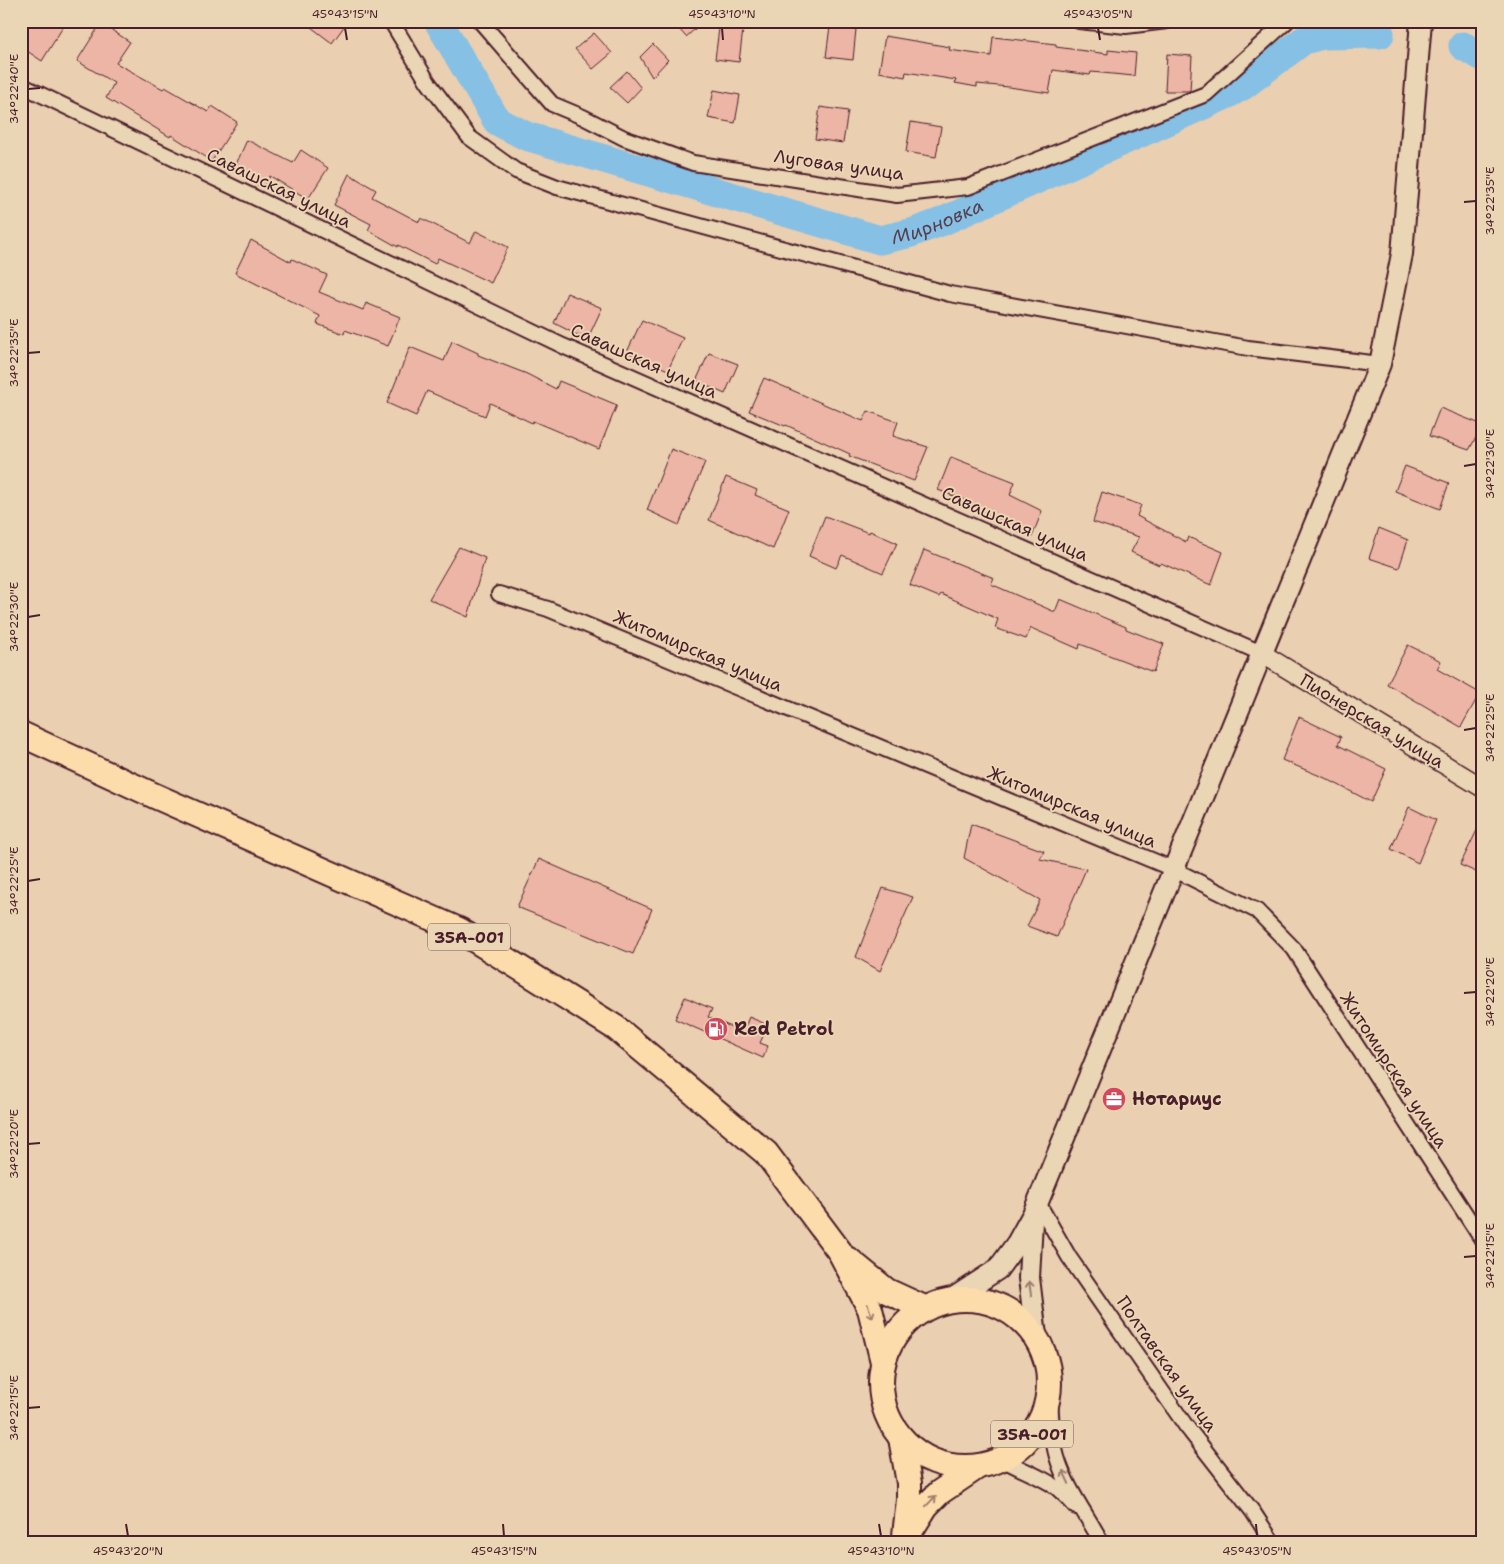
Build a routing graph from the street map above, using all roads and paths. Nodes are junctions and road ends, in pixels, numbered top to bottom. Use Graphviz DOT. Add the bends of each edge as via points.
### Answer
graph roads {
  1 [pos="391,21"];
  2 [pos="480,21"];
  3 [pos="1079,21"];
  4 [pos="1167,21"];
  5 [pos="1287,21"];
  6 [pos="1421,21"];
  7 [pos="21,85"];
  8 [pos="1380,364"];
  9 [pos="499,594"];
  10 [pos="1261,653"];
  11 [pos="21,734"];
  12 [pos="1483,788"];
  13 [pos="1173,869"];
  14 [pos="1035,1208"];
  15 [pos="1483,1241"];
  16 [pos="840,1252"];
  17 [pos="952,1298"];
  18 [pos="924,1308"];
  19 [pos="1036,1336"];
  20 [pos="883,1362"];
  21 [pos="1050,1392"];
  22 [pos="901,1438"];
  23 [pos="1002,1460"];
  24 [pos="978,1467"];
  25 [pos="1090,1520"];
  26 [pos="903,1542"];
  27 [pos="1102,1543"];
  28 [pos="1274,1543"];
  1 -- 8 [label="street" via="428,82 469,137 516,171 558,187 950,294 1248,348"];
  2 -- 5 [label="street, Луговая улица" via="552,104 624,138 693,163 897,195 968,187 1206,94"];
  3 -- 4 [label="street" via="1126,26"];
  6 -- 8 [label="main road" via="1402,254"];
  7 -- 10 [label="street, Савашская улица" via="562,346"];
  8 -- 10 [label="main road"];
  9 -- 13 [label="street, Житомирская улица" via="548,609"];
  10 -- 12 [label="street, Пионерская улица"];
  10 -- 13 [label="main road"];
  11 -- 16 [label="highway, 35А-001" via="459,930 616,1028 766,1152"];
  13 -- 14 [label="main road"];
  13 -- 15 [label="street, Житомирская улица" via="1257,911 1294,949"];
  14 -- 17 [label="main road" via="1017,1243 998,1269"];
  19 -- 14 [label="main road, one-way" via="1029,1278"];
  14 -- 28 [label="street, Полтавская улица" via="1180,1418"];
  16 -- 18 [label="highway, 35А-001" via="887,1291"];
  16 -- 20 [label="highway, 35А-001, one-way" via="870,1309"];
  17 -- 18 [label="highway, 35А-001"];
  17 -- 19 [label="highway, 35А-001" via="976,1298 1000,1305 1020,1318"];
  18 -- 20 [label="highway, 35А-001" via="898,1331"];
  19 -- 21 [label="highway, 35А-001" via="1048,1363"];
  20 -- 22 [label="highway, 35А-001" via="881,1389 887,1415"];
  21 -- 23 [label="highway, 35А-001" via="1042,1419 1025,1443"];
  25 -- 21 [label="street, one-way" via="1057,1457"];
  22 -- 24 [label="highway, 35А-001" via="923,1456 949,1466"];
  22 -- 26 [label="highway, 35А-001" via="910,1483"];
  23 -- 24 [label="highway, 35А-001"];
  23 -- 25 [label="street" via="1057,1488"];
  26 -- 24 [label="highway, 35А-001, one-way" via="926,1506 940,1492"];
  25 -- 27 [label="street"];
}
